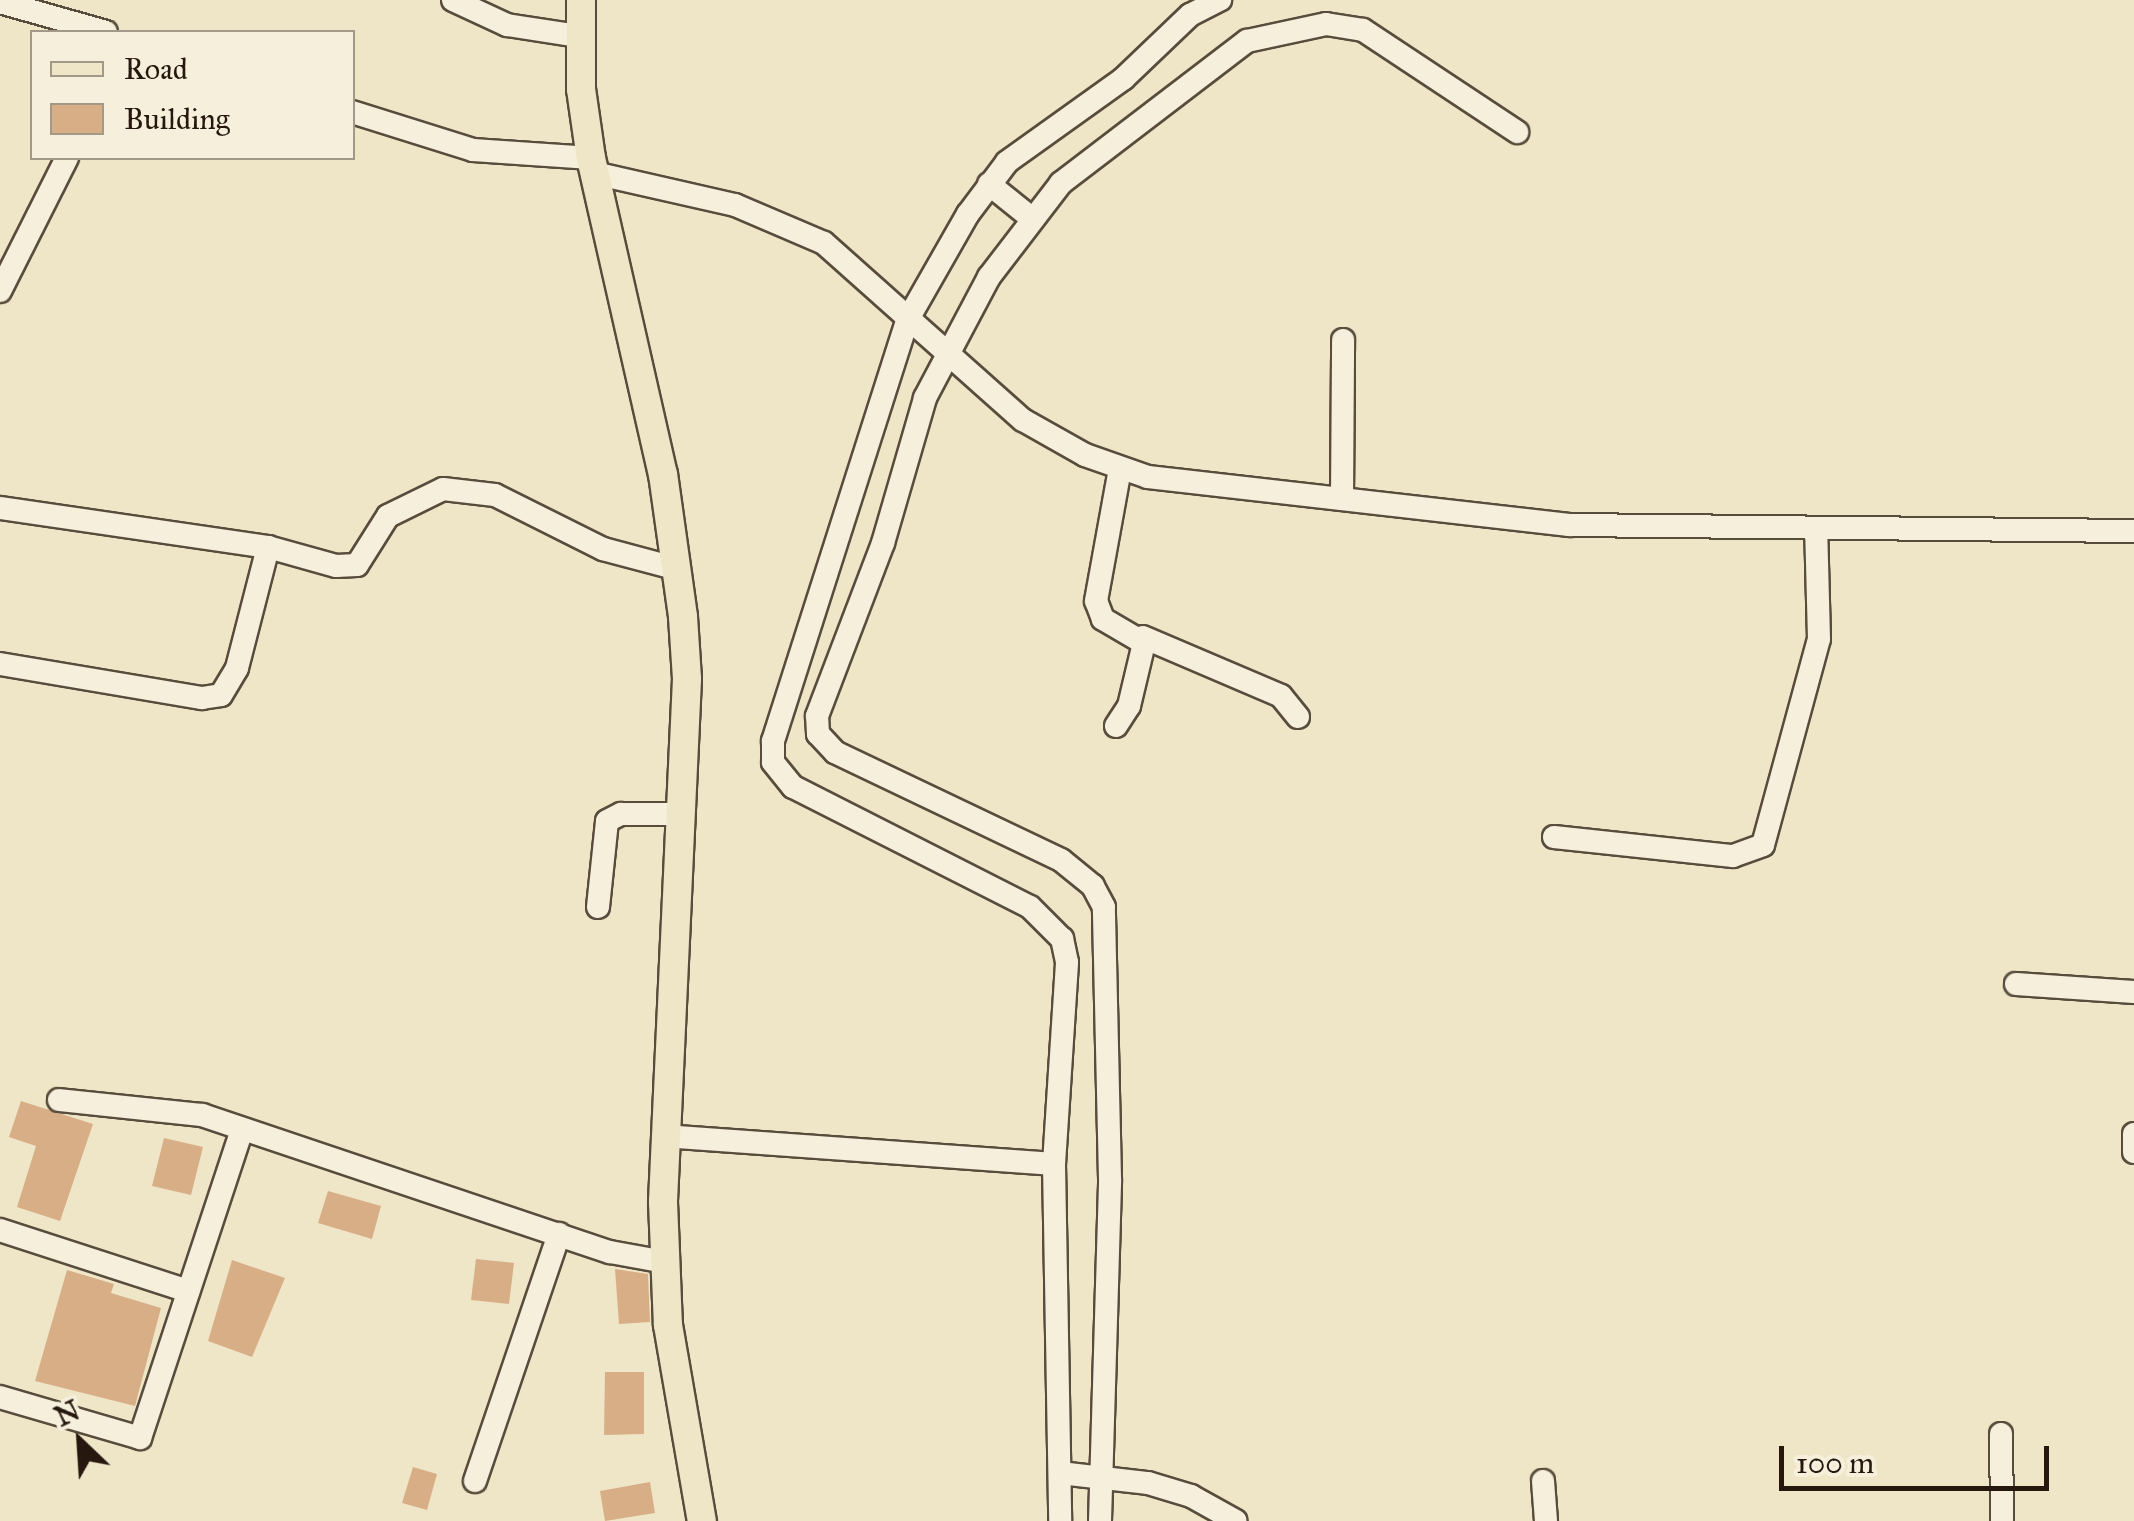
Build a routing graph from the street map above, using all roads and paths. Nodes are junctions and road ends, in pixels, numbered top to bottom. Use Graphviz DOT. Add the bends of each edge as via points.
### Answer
graph roads {
  1 [pos="452,0"];
  2 [pos="580,0"];
  3 [pos="1220,0"];
  4 [pos="0,2"];
  5 [pos="99,30"];
  6 [pos="579,36"];
  7 [pos="355,113"];
  8 [pos="1517,132"];
  9 [pos="66,160"];
  10 [pos="592,165"];
  11 [pos="993,188"];
  12 [pos="1027,214"];
  13 [pos="0,292"];
  14 [pos="911,321"];
  15 [pos="1343,340"];
  16 [pos="948,355"];
  17 [pos="1120,469"];
  18 [pos="1342,499"];
  19 [pos="0,508"];
  20 [pos="1816,528"];
  21 [pos="2134,530"];
  22 [pos="268,547"];
  23 [pos="678,569"];
  24 [pos="1143,637"];
  25 [pos="0,664"];
  26 [pos="1298,718"];
  27 [pos="1116,726"];
  28 [pos="682,814"];
  29 [pos="1554,837"];
  30 [pos="598,906"];
  31 [pos="2016,984"];
  32 [pos="2134,992"];
  33 [pos="59,1100"];
  34 [pos="242,1130"];
  35 [pos="2134,1134"];
  36 [pos="664,1136"];
  37 [pos="2134,1152"];
  38 [pos="1054,1164"];
  39 [pos="0,1230"];
  40 [pos="559,1234"];
  41 [pos="665,1262"];
  42 [pos="188,1291"];
  43 [pos="0,1397"];
  44 [pos="2001,1434"];
  45 [pos="1064,1473"];
  46 [pos="1098,1478"];
  47 [pos="475,1481"];
  48 [pos="1543,1481"];
  49 [pos="702,1521"];
  50 [pos="1060,1521"];
  51 [pos="1100,1521"];
  52 [pos="1236,1521"];
  53 [pos="1546,1521"];
  54 [pos="2002,1521"];
  1 -- 6 [label="street" via="507,25"];
  2 -- 6 [label="main road"];
  3 -- 11 [label="street" via="1177,25 1137,67 1030,142"];
  4 -- 5 [label="street"];
  6 -- 10 [label="main road"];
  7 -- 10 [label="street" via="473,150"];
  8 -- 12 [label="street" via="1363,30 1326,24 1278,32 1248,41 1209,67"];
  9 -- 13 [label="street"];
  10 -- 14 [label="street" via="780,220 850,262"];
  10 -- 23 [label="main road"];
  11 -- 12 [label="street"];
  11 -- 14 [label="street"];
  12 -- 16 [label="street"];
  14 -- 16 [label="street"];
  14 -- 38 [label="street" via="783,698 773,762 793,788 1030,907 1062,940 1067,962"];
  15 -- 18 [label="street"];
  16 -- 17 [label="street" via="1023,420"];
  16 -- 46 [label="street" via="926,398 883,543 816,724 835,752 1061,860 1093,886 1104,907 1110,1179"];
  17 -- 18 [label="street"];
  17 -- 24 [label="street" via="1096,601 1103,619"];
  18 -- 20 [label="street" via="1569,525"];
  19 -- 22 [label="street"];
  20 -- 21 [label="street"];
  20 -- 29 [label="street" via="1819,638 1763,844 1733,856"];
  22 -- 23 [label="street" via="349,568 404,504 463,488 494,495 602,549"];
  22 -- 25 [label="street" via="238,668 221,694 202,698"];
  23 -- 28 [label="main road" via="687,679"];
  24 -- 26 [label="street" via="1280,696"];
  24 -- 27 [label="street" via="1128,706"];
  28 -- 30 [label="street" via="621,814 606,821"];
  28 -- 36 [label="main road"];
  31 -- 32 [label="street"];
  33 -- 34 [label="street" via="182,1110"];
  34 -- 40 [label="street"];
  34 -- 42 [label="street"];
  35 -- 37 [label="street"];
  36 -- 38 [label="street"];
  36 -- 41 [label="main road"];
  38 -- 45 [label="street"];
  39 -- 42 [label="street"];
  40 -- 41 [label="street"];
  40 -- 47 [label="street"];
  41 -- 49 [label="main road" via="668,1325"];
  42 -- 43 [label="street" via="140,1438"];
  44 -- 54 [label="street"];
  45 -- 46 [label="street"];
  45 -- 50 [label="street"];
  46 -- 51 [label="street"];
  46 -- 52 [label="street" via="1179,1491"];
  48 -- 53 [label="street"];
}
